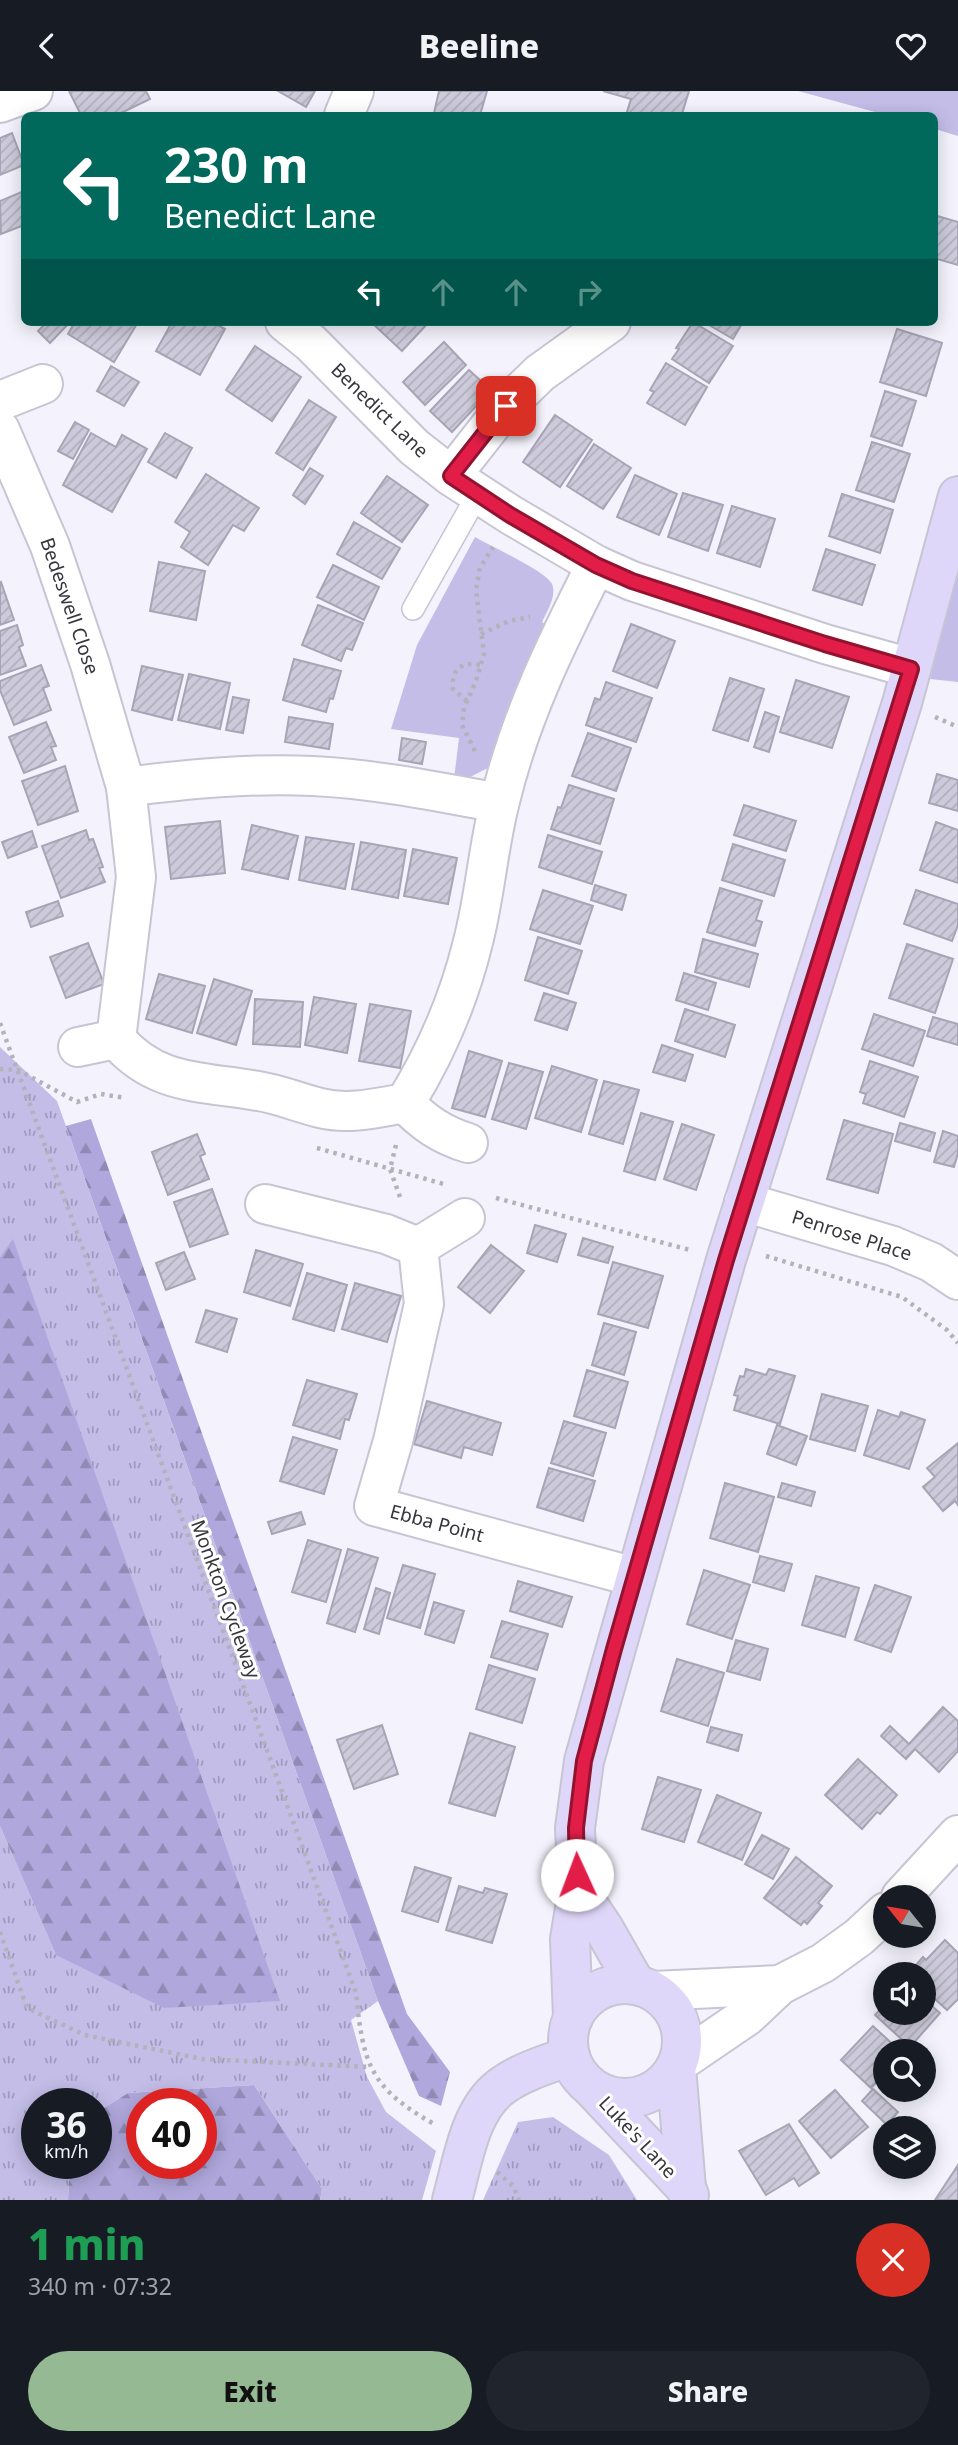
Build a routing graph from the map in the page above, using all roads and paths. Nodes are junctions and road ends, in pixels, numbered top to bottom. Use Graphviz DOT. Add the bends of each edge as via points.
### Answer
graph roads {
  1 [pos="33,91"];
  2 [pos="354,91"];
  3 [pos="0,103"];
  4 [pos="43,112"];
  5 [pos="345,112"];
  6 [pos="290,326"];
  7 [pos="606,326"];
  8 [pos="43,384"];
  9 [pos="0,401"];
  10 [pos="0,430"];
  11 [pos="465,485"];
  12 [pos="958,496"];
  13 [pos="510,515"];
  14 [pos="596,565"];
  15 [pos="413,609"];
  16 [pos="480,665"];
  17 [pos="911,669"];
  18 [pos="467,701"];
  19 [pos="126,787"];
  20 [pos="499,803"];
  21 [pos="0,1023"];
  22 [pos="116,1039"];
  23 [pos="78,1047"];
  24 [pos="0,1069"];
  25 [pos="18,1070"];
  26 [pos="134,1100"];
  27 [pos="405,1103"];
  28 [pos="468,1143"];
  29 [pos="315,1148"];
  30 [pos="390,1169"];
  31 [pos="469,1200"];
  32 [pos="744,1202"];
  33 [pos="265,1205"];
  34 [pos="418,1247"];
  35 [pos="728,1253"];
  36 [pos="957,1278"];
  37 [pos="958,1343"];
  38 [pos="635,1577"];
  39 [pos="958,1835"];
  40 [pos="912,1885"];
  41 [pos="578,1890"];
  42 [pos="873,1925"];
  43 [pos="0,1932"];
  44 [pos="780,1985"];
  45 [pos="645,1988"];
  46 [pos="572,2018"];
  47 [pos="677,2065"];
  48 [pos="370,2067"];
  49 [pos="580,2071"];
  50 [pos="467,2147"];
  51 [pos="689,2194"];
  52 [pos="452,2200"];
  1 -- 3 [label="street"];
  1 -- 4 [label="street"];
  2 -- 5 [label="street"];
  6 -- 11 [label="street, Benedict Lane" via="414,447"];
  7 -- 11 [label="street" via="506,406"];
  8 -- 9 [label="street"];
  10 -- 19 [label="street, Bedeswell Close" via="50,546"];
  11 -- 13 [label="street, Benedict Lane"];
  11 -- 15 [label="lane"];
  12 -- 17 [label="street"];
  13 -- 14 [label="street, Benedict Lane"];
  13 -- 16 [label="path" via="480,568 476,590 484,653"];
  14 -- 17 [label="street, Benedict Lane" via="632,581"];
  14 -- 20 [label="street" via="537,686"];
  16 -- 18 [label="path"];
  16 -- 18 [label="path" via="462,664 452,680 453,689"];
  17 -- 32 [label="street"];
  18 -- 20 [label="path" via="462,725"];
  19 -- 20 [label="street" via="241,776 313,776"];
  19 -- 22 [label="street, Bedeswell Close" via="136,877"];
  20 -- 27 [label="street" via="474,941 460,989 430,1063"];
  21 -- 25 [label="path, Monkton Cycleway"];
  22 -- 23 [label="street"];
  22 -- 27 [label="street" via="140,1062 174,1078 262,1091 322,1109 370,1110"];
  24 -- 25 [label="path"];
  25 -- 26 [label="path" via="78,1102 101,1094"];
  25 -- 48 [label="path, Monkton Cycleway" via="356,1993 360,2038"];
  27 -- 28 [label="street" via="430,1127"];
  27 -- 30 [label="path"];
  29 -- 30 [label="path"];
  30 -- 31 [label="path"];
  30 -- 34 [label="path"];
  31 -- 34 [label="street"];
  31 -- 35 [label="path"];
  32 -- 35 [label="street"];
  32 -- 36 [label="street, Penrose Place" via="893,1246"];
  33 -- 34 [label="street" via="386,1234"];
  34 -- 38 [label="street, Ebba Point" via="424,1304 374,1506"];
  35 -- 37 [label="path" via="803,1266 902,1297"];
  35 -- 38 [label="street"];
  38 -- 41 [label="street" via="584,1761 576,1828"];
  39 -- 40 [label="street"];
  41 -- 45 [label="street"];
  41 -- 46 [label="street" via="570,1940"];
  42 -- 44 [label="street" via="822,1963"];
  43 -- 48 [label="path" via="27,2008 85,2035 202,2059"];
  44 -- 45 [label="street"];
  44 -- 47 [label="street" via="747,2016"];
  45 -- 46 [label="street" via="617,1985 598,1991"];
  45 -- 47 [label="street" via="667,2002 679,2023 682,2047"];
  46 -- 49 [label="street" via="568,2037"];
  47 -- 49 [label="street" via="666,2081 638,2097 605,2095"];
  47 -- 51 [label="street, Luke's Lane"];
  48 -- 50 [label="path, Monkton Cycleway" via="407,2109"];
  49 -- 50 [label="street" via="523,2074 503,2085 476,2116"];
  49 -- 51 [label="street, Luke's Lane"];
  50 -- 52 [label="street"];
}
